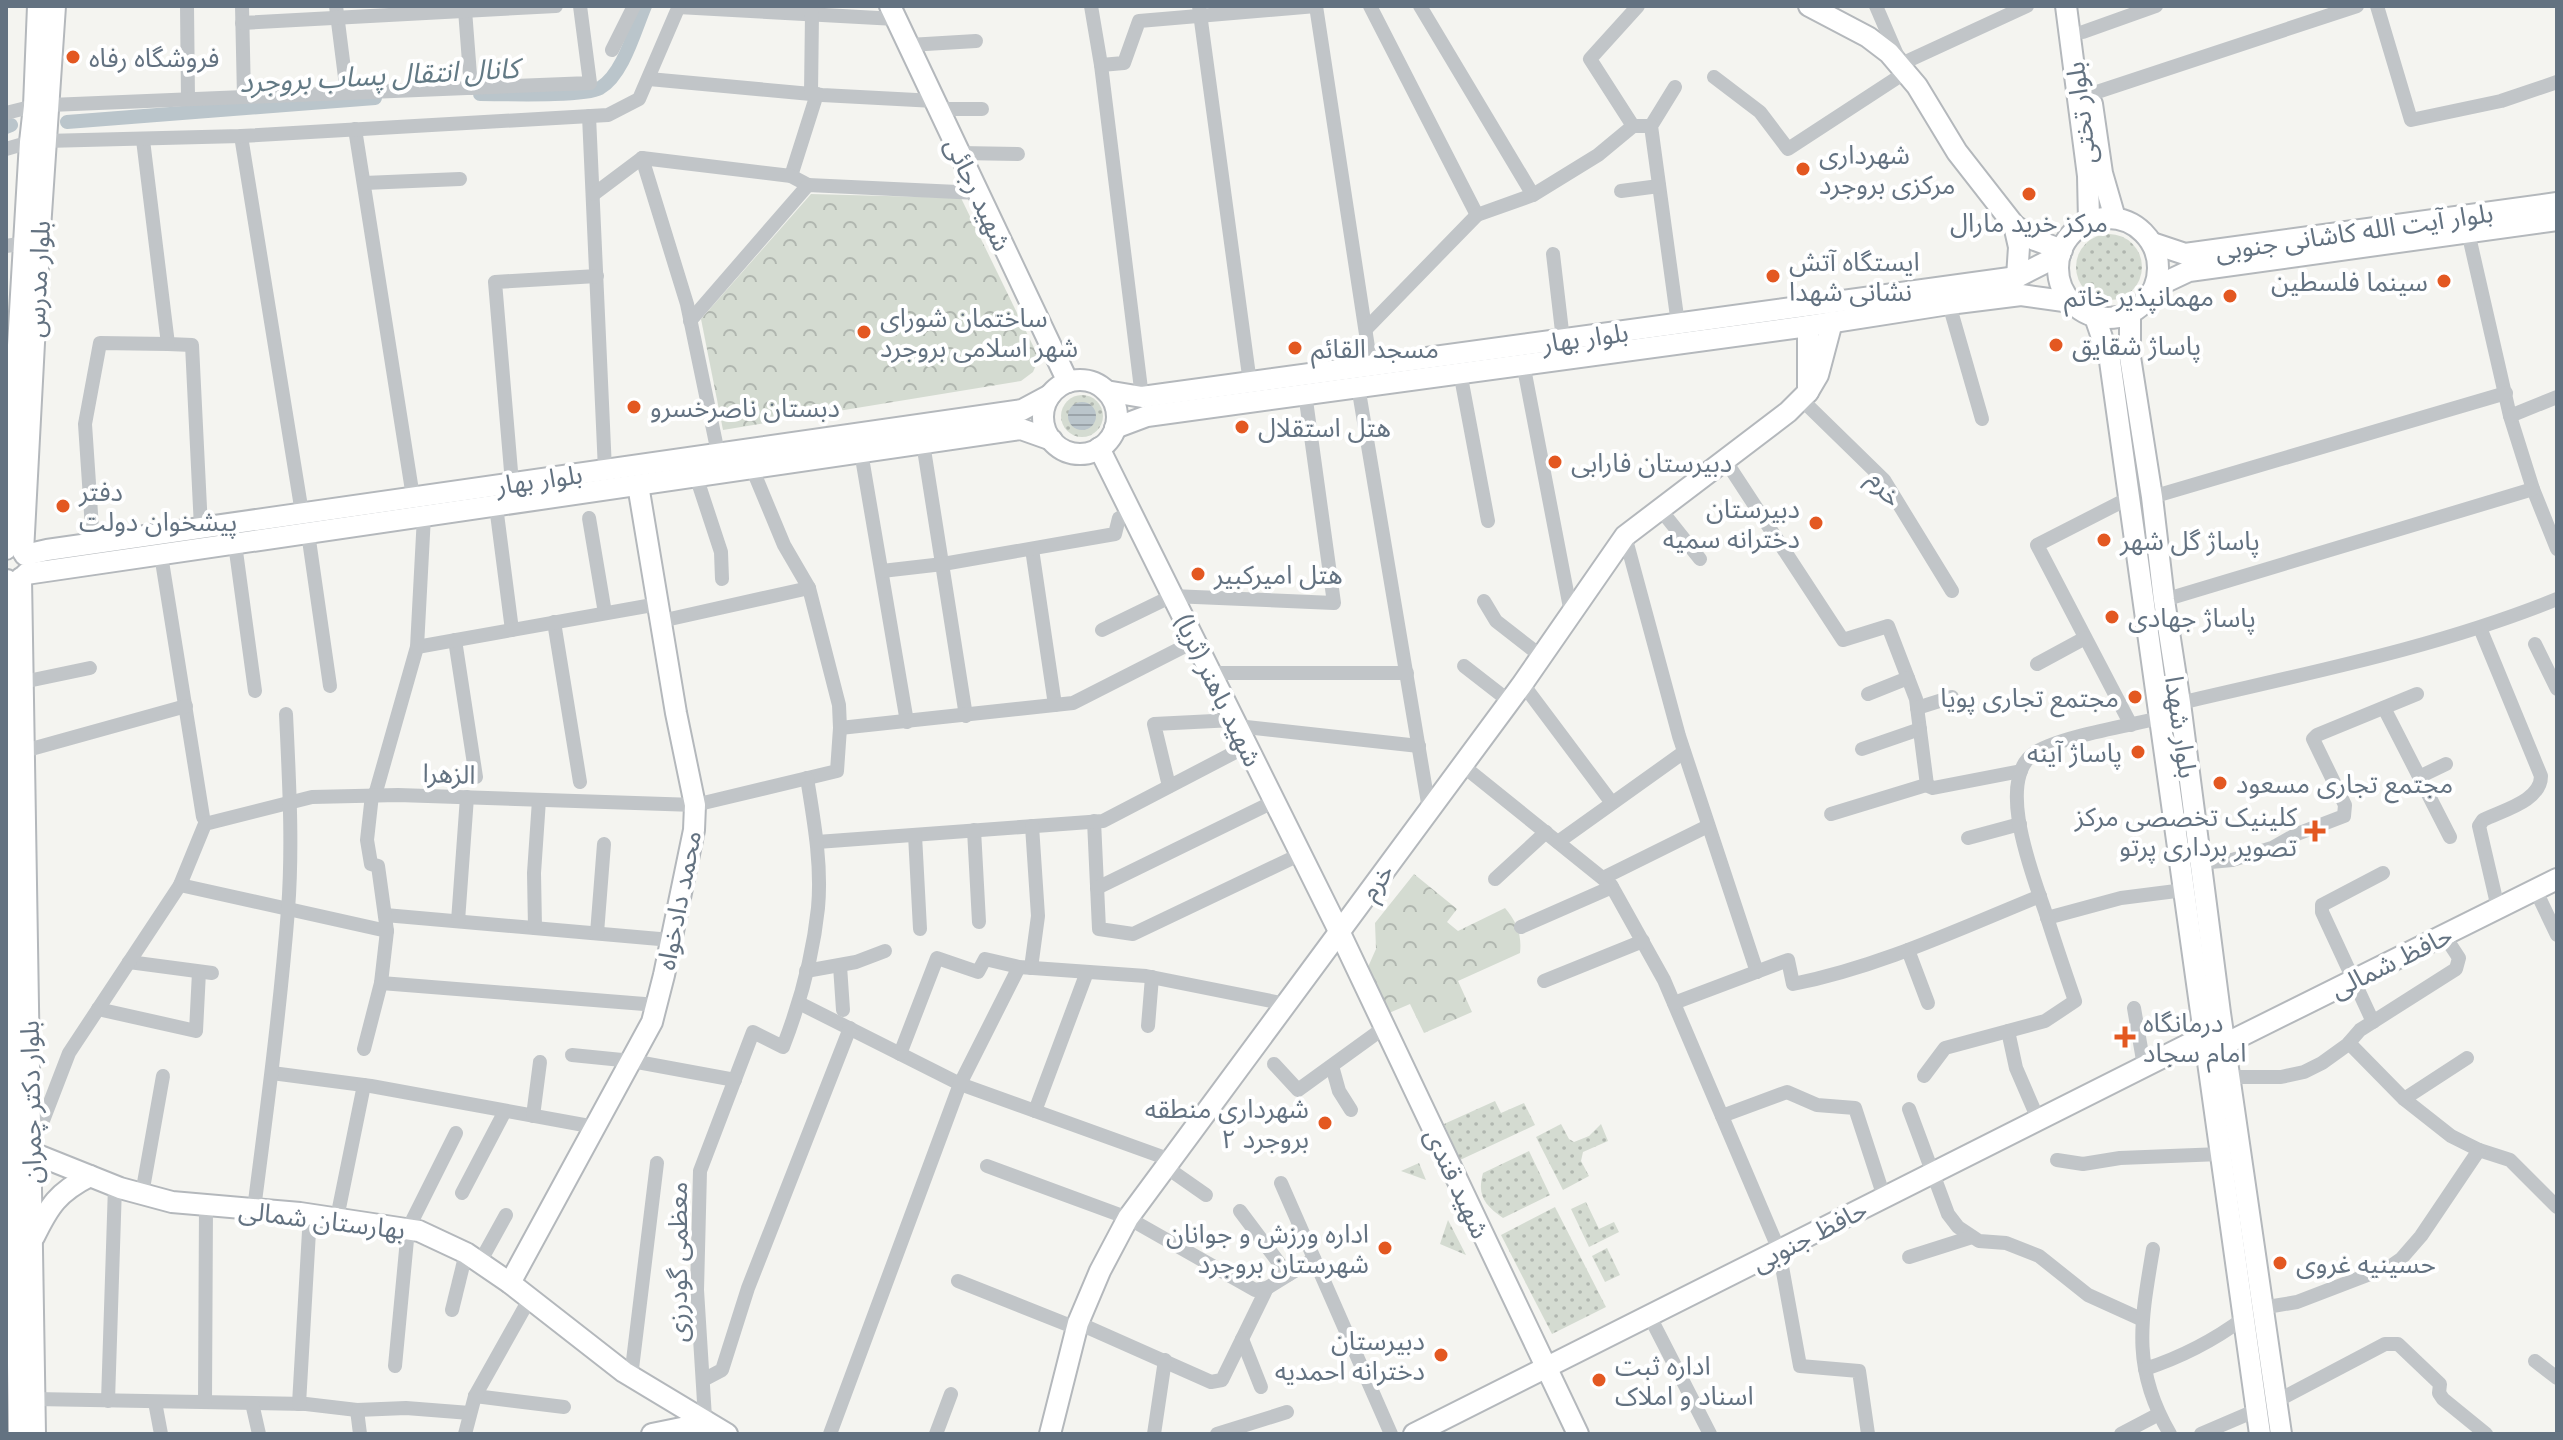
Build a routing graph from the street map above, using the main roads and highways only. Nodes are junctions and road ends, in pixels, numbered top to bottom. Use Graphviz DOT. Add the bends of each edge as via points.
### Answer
graph roads {
  1 [pos="38,6"];
  2 [pos="55,6"];
  3 [pos="1809,6"];
  4 [pos="2066,6"];
  5 [pos="2079,6"];
  6 [pos="893,12"];
  7 [pos="42,106"];
  8 [pos="37,142"];
  9 [pos="2557,203"];
  10 [pos="2115,218"];
  11 [pos="2557,220"];
  12 [pos="2089,221"];
  13 [pos="2014,225"];
  14 [pos="2152,243"];
  15 [pos="15,244"];
  16 [pos="2061,252"];
  17 [pos="2017,277"];
  18 [pos="2155,287"];
  19 [pos="2071,302"];
  20 [pos="14,307"];
  21 [pos="2130,313"];
  22 [pos="2095,317"];
  23 [pos="1832,322"];
  24 [pos="1808,326"];
  25 [pos="1068,382"];
  26 [pos="1106,391"];
  27 [pos="1050,395"];
  28 [pos="1805,396"];
  29 [pos="10,416"];
  30 [pos="1115,428"];
  31 [pos="1052,440"];
  32 [pos="1099,448"];
  33 [pos="794,452"];
  34 [pos="638,485"];
  35 [pos="340,518"];
  36 [pos="305,523"];
  37 [pos="95,554"];
  38 [pos="15,565"];
  39 [pos="8,770"];
  40 [pos="2557,879"];
  41 [pos="1339,931"];
  42 [pos="9,985"];
  43 [pos="2205,1036"];
  44 [pos="2225,1044"];
  45 [pos="17,1147"];
  46 [pos="90,1176"];
  47 [pos="18,1242"];
  48 [pos="510,1283"];
  49 [pos="2253,1313"];
  50 [pos="1545,1368"];
  51 [pos="2269,1425"];
  52 [pos="706,1428"];
  53 [pos="19,1434"];
  54 [pos="35,1434"];
  55 [pos="652,1434"];
  56 [pos="727,1434"];
  57 [pos="1050,1434"];
  58 [pos="1414,1434"];
  59 [pos="1578,1434"];
  1 -- 7 [label="main road, بلوار مدرس"];
  2 -- 7 [label="main road, بلوار مدرس"];
  3 -- 13 [label="main road" via="1868,37 1903,68 1957,152"];
  4 -- 12 [label="main road, بلوار تختی"];
  5 -- 10 [label="main road, بلوار تختی" via="2102,173"];
  6 -- 25 [label="main road, شهید رجائی"];
  7 -- 8 [label="main road, بلوار مدرس"];
  8 -- 15 [label="main road, بلوار مدرس"];
  8 -- 38 [label="main road, بلوار مدرس"];
  9 -- 14 [label="main road, بلوار آیت الله کاشانی جنوبی" via="2185,254"];
  10 -- 12 [label="main road"];
  10 -- 14 [label="main road" via="2136,226"];
  11 -- 18 [label="main road, بلوار آیت الله کاشانی جنوبی" via="2189,271"];
  12 -- 16 [label="main road" via="2070,235"];
  13 -- 16 [label="main road"];
  13 -- 17 [label="main road"];
  14 -- 18 [label="main road" via="2158,260"];
  15 -- 20 [label="main road, بلوار مدرس"];
  16 -- 17 [label="main road, بلوار بهار"];
  16 -- 19 [label="main road" via="2061,285"];
  17 -- 26 [label="main road, بلوار بهار" via="1142,397"];
  18 -- 21 [label="main road"];
  19 -- 22 [label="main road"];
  19 -- 23 [label="main road, بلوار بهار" via="2021,295"];
  20 -- 29 [label="main road, بلوار مدرس"];
  21 -- 22 [label="main road"];
  21 -- 44 [label="main road, بلوار شهدا" via="2130,357"];
  22 -- 43 [label="main road, بلوار شهدا" via="2110,361"];
  23 -- 24 [label="main road, بلوار بهار"];
  23 -- 28 [label="main road, خرم" via="1818,375"];
  24 -- 28 [label="main road"];
  24 -- 30 [label="main road, بلوار بهار" via="1147,416"];
  25 -- 26 [label="main road" via="1088,381"];
  25 -- 27 [label="main road"];
  26 -- 30 [label="main road" via="1116,408"];
  27 -- 31 [label="main road" via="1043,418"];
  27 -- 33 [label="main road, بلوار بهار" via="1022,410"];
  28 -- 41 [label="main road, خرم" via="1625,536"];
  29 -- 38 [label="main road, بلوار مدرس"];
  30 -- 32 [label="main road"];
  31 -- 32 [label="main road" via="1069,452"];
  31 -- 33 [label="main road, بلوار بهار" via="1021,429 861,452"];
  32 -- 41 [label="main road, شهید باهنر (ثریا)"];
  33 -- 34 [label="main road, بلوار بهار" via="752,468"];
  33 -- 35 [label="main road, بلوار بهار" via="718,453 413,497"];
  34 -- 35 [label="main road, بلوار بهار" via="424,516"];
  34 -- 48 [label="main road, محمد دادخواه" via="695,805 694,830 652,1022"];
  35 -- 36 [label="main road, بلوار بهار"];
  36 -- 37 [label="main road, بلوار بهار" via="201,528"];
  36 -- 37 [label="main road, بلوار بهار" via="235,544 161,555"];
  37 -- 38 [label="main road, بلوار بهار"];
  38 -- 39 [label="main road, بلوار دکتر چمران"];
  38 -- 45 [label="main road, بلوار دکتر چمران" via="24,751"];
  39 -- 42 [label="main road, بلوار دکتر چمران"];
  40 -- 44 [label="main road, حافظ شمالی"];
  41 -- 50 [label="main road, شهید قندی"];
  41 -- 57 [label="main road, خرم" via="1128,1218 1077,1326"];
  42 -- 45 [label="main road, بلوار دکتر چمران"];
  43 -- 44 [label="main road"];
  43 -- 49 [label="main road, بلوار شهدا" via="2221,1154"];
  43 -- 50 [label="main road, حافظ جنوبی"];
  44 -- 49 [label="main road, بلوار شهدا"];
  45 -- 46 [label="main road, بهارستان شمالی"];
  45 -- 47 [label="main road, بلوار دکتر چمران"];
  46 -- 47 [label="main road" via="60,1194"];
  46 -- 48 [label="main road, بهارستان شمالی" via="172,1202 310,1214 419,1231"];
  47 -- 53 [label="main road, بلوار دکتر چمران"];
  47 -- 54 [label="main road, بلوار دکتر چمران"];
  48 -- 52 [label="main road, بهارستان شمالی"];
  49 -- 51 [label="main road, بلوار شهدا"];
  50 -- 58 [label="main road, حافظ جنوبی"];
  50 -- 59 [label="main road, شهید قندی"];
  52 -- 55 [label="main road"];
  52 -- 56 [label="main road, بهارستان شمالی"];
}
